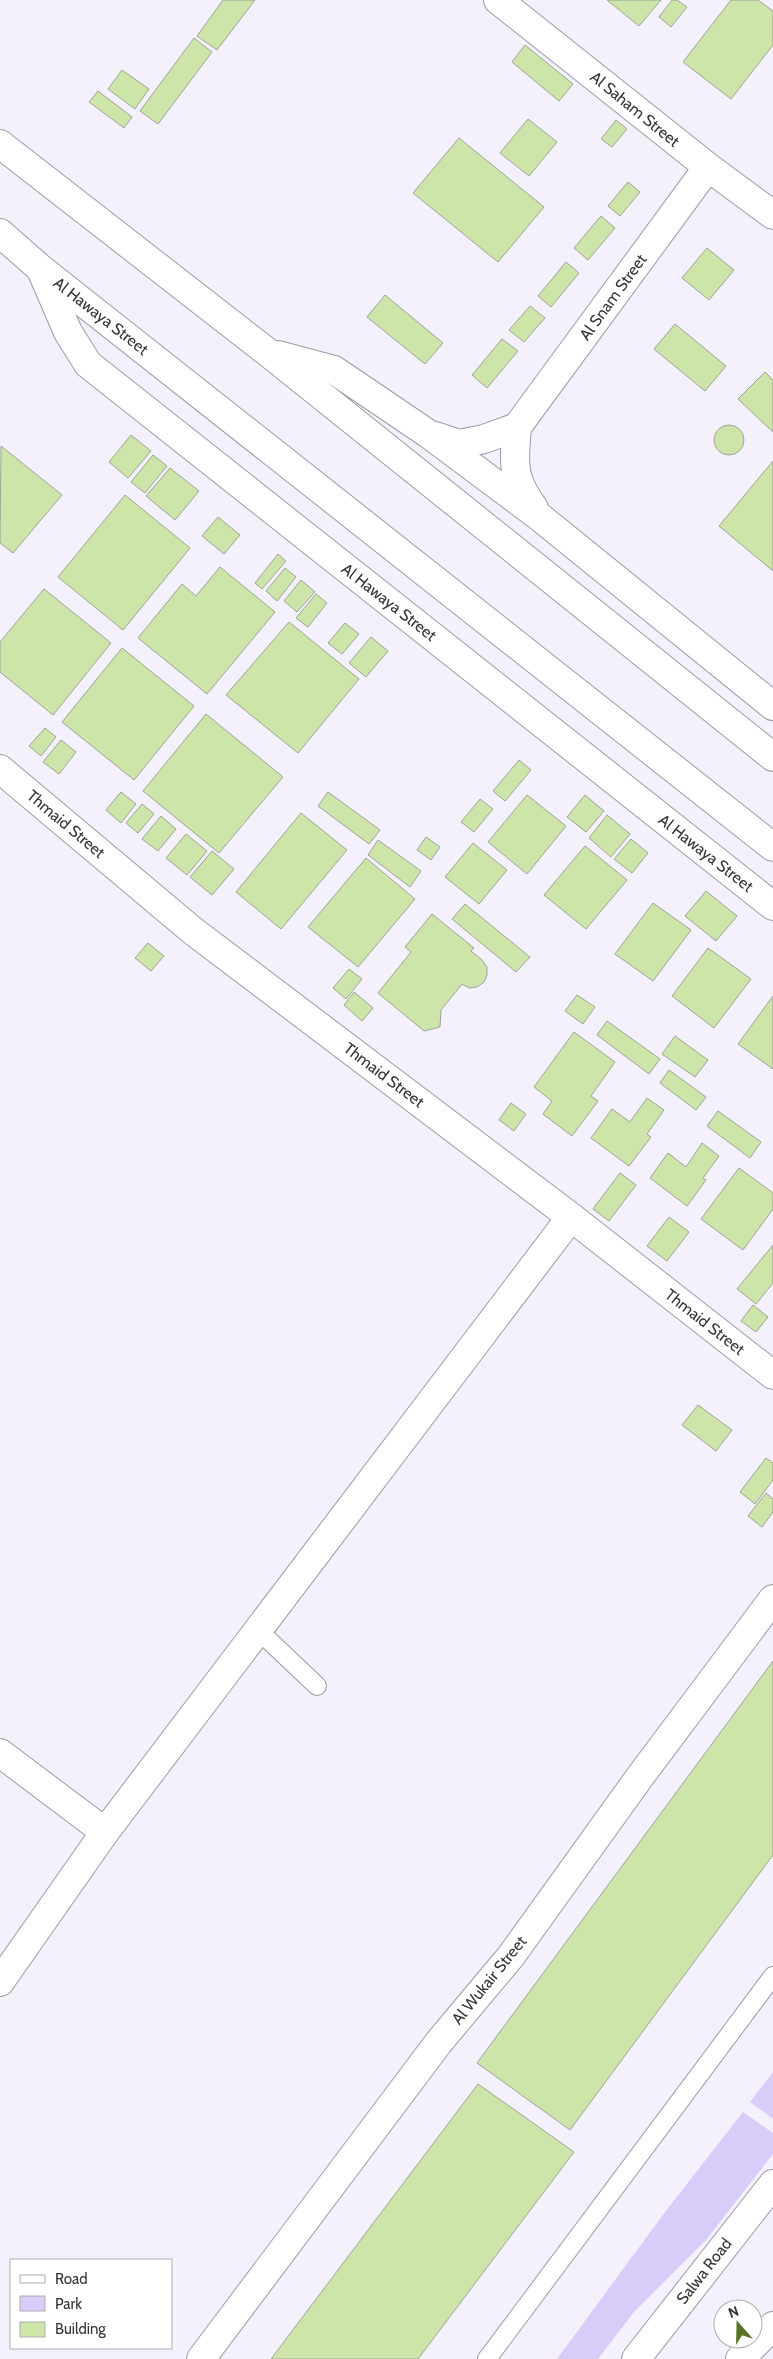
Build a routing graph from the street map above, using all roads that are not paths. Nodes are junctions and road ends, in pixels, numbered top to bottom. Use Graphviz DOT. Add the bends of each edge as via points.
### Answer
graph roads {
  1 [pos="498,0"];
  2 [pos="0,144"];
  3 [pos="708,167"];
  4 [pos="773,215"];
  5 [pos="0,233"];
  6 [pos="41,269"];
  7 [pos="266,351"];
  8 [pos="517,427"];
  9 [pos="430,435"];
  10 [pos="541,518"];
  11 [pos="773,706"];
  12 [pos="773,757"];
  13 [pos="0,769"];
  14 [pos="773,847"];
  15 [pos="773,906"];
  16 [pos="571,1217"];
  17 [pos="773,1375"];
  18 [pos="773,1599"];
  19 [pos="257,1629"];
  20 [pos="317,1686"];
  21 [pos="0,1753"];
  22 [pos="105,1832"];
  23 [pos="773,1976"];
  24 [pos="0,1982"];
  25 [pos="773,2184"];
  26 [pos="773,2326"];
  27 [pos="773,2337"];
  28 [pos="201,2359"];
  29 [pos="487,2359"];
  30 [pos="636,2359"];
  31 [pos="740,2359"];
  32 [pos="757,2359"];
  1 -- 3 [label="main road, Al Saham Street"];
  2 -- 7 [label="main road"];
  3 -- 4 [label="main road, Al Saham Street"];
  3 -- 8 [label="main road, Al Snam Street"];
  5 -- 6 [label="main road, Al Hawaya Street"];
  6 -- 14 [label="main road, Al Hawaya Street"];
  6 -- 15 [label="main road, Al Hawaya Street" via="68,332 88,364"];
  7 -- 9 [label="main road" via="334,370"];
  7 -- 12 [label="main road"];
  8 -- 9 [label="main road" via="459,444"];
  8 -- 10 [label="main road" via="514,464 522,492"];
  9 -- 10 [label="main road"];
  10 -- 11 [label="main road"];
  13 -- 16 [label="main road, Thmaid Street" via="193,931"];
  16 -- 17 [label="main road, Thmaid Street"];
  16 -- 19 [label="main road"];
  18 -- 28 [label="main road, Al Wukair Street" via="511,1956 439,2042"];
  19 -- 20 [label="lane"];
  19 -- 22 [label="main road"];
  21 -- 22 [label="main road"];
  22 -- 24 [label="main road"];
  23 -- 29 [label="lane"];
  25 -- 30 [label="main road, Salwa Road"];
  26 -- 31 [label="main road"];
  27 -- 32 [label="main road"];
}
